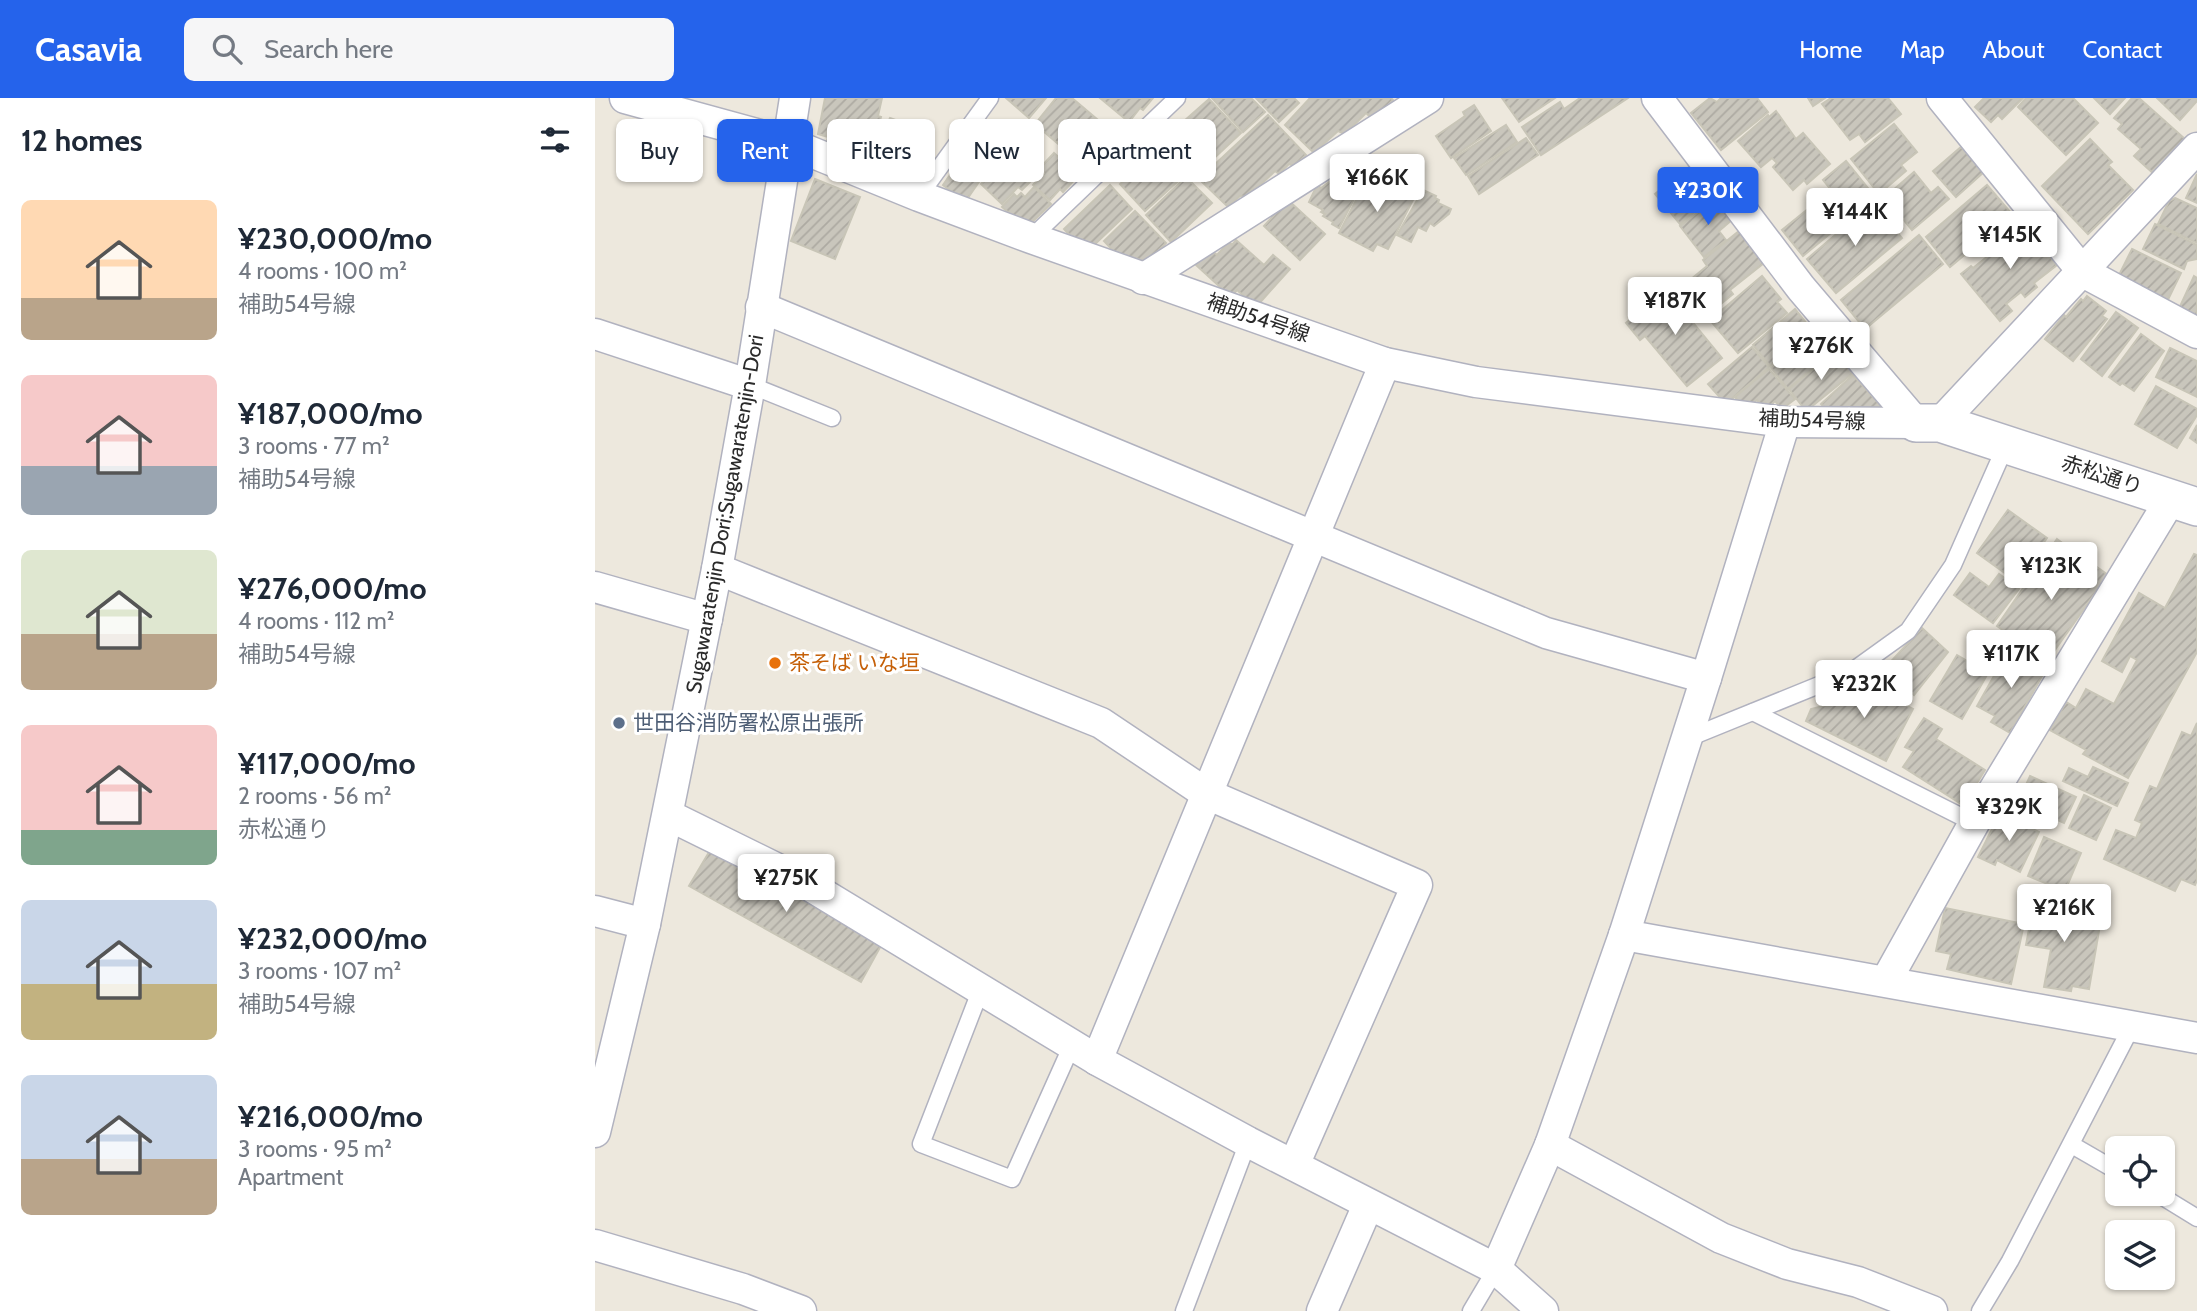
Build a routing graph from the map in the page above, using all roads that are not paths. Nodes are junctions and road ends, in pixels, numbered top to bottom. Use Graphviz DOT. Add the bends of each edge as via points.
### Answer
graph roads {
  1 [pos="625,98"];
  2 [pos="795,98"];
  3 [pos="990,98"];
  4 [pos="1177,98"];
  5 [pos="1428,98"];
  6 [pos="1657,98"];
  7 [pos="1942,98"];
  8 [pos="792,119"];
  9 [pos="717,123"];
  10 [pos="2197,148"];
  11 [pos="813,153"];
  12 [pos="782,182"];
  13 [pos="919,196"];
  14 [pos="1031,238"];
  15 [pos="2083,272"];
  16 [pos="1143,279"];
  17 [pos="761,307"];
  18 [pos="2197,333"];
  19 [pos="595,334"];
  20 [pos="1385,363"];
  21 [pos="750,385"];
  22 [pos="832,418"];
  23 [pos="1785,422"];
  24 [pos="1928,423"];
  25 [pos="2006,445"];
  26 [pos="2184,502"];
  27 [pos="1313,538"];
  28 [pos="717,569"];
  29 [pos="595,587"];
  30 [pos="707,619"];
  31 [pos="1706,678"];
  32 [pos="1753,712"];
  33 [pos="1686,739"];
  34 [pos="1207,794"];
  35 [pos="668,815"];
  36 [pos="1974,823"];
  37 [pos="595,911"];
  38 [pos="645,924"];
  39 [pos="1624,935"];
  40 [pos="1887,981"];
  41 [pos="981,989"];
  42 [pos="2133,1027"];
  43 [pos="2197,1038"];
  44 [pos="1084,1052"];
  45 [pos="595,1132"];
  46 [pos="1248,1142"];
  47 [pos="1550,1145"];
  48 [pos="2072,1145"];
  49 [pos="2105,1164"];
  50 [pos="1294,1165"];
  51 [pos="2175,1204"];
  52 [pos="1368,1205"];
  53 [pos="2197,1218"];
  54 [pos="595,1245"];
  55 [pos="1496,1269"];
  56 [pos="801,1311"];
  57 [pos="1184,1311"];
  58 [pos="1322,1311"];
  59 [pos="1471,1311"];
  60 [pos="1543,1311"];
  61 [pos="1932,1311"];
  62 [pos="1980,1311"];
  1 -- 9 [label="street, 補助54号線"];
  2 -- 8 [label="street, Sugawaratenjin Dori;Sugawaratenjin-Dori"];
  3 -- 13 [label="lane"];
  4 -- 14 [label="lane"];
  5 -- 16 [label="street"];
  6 -- 24 [label="street" via="1801,288"];
  7 -- 15 [label="street"];
  10 -- 15 [label="street"];
  11 -- 13 [label="street, 補助54号線"];
  12 -- 17 [label="street, Sugawaratenjin Dori;Sugawaratenjin-Dori"];
  13 -- 14 [label="street, 補助54号線"];
  14 -- 16 [label="street, 補助54号線"];
  15 -- 18 [label="street"];
  15 -- 24 [label="street"];
  16 -- 20 [label="street, 補助54号線"];
  17 -- 21 [label="street, Sugawaratenjin Dori;Sugawaratenjin-Dori"];
  17 -- 27 [label="street"];
  19 -- 21 [label="street"];
  20 -- 23 [label="street, 補助54号線" via="1476,382"];
  20 -- 27 [label="street"];
  21 -- 22 [label="lane"];
  21 -- 28 [label="street, Sugawaratenjin Dori;Sugawaratenjin-Dori"];
  23 -- 24 [label="street, 補助54号線"];
  23 -- 31 [label="street"];
  24 -- 25 [label="street, 赤松通り"];
  25 -- 26 [label="street, 赤松通り"];
  25 -- 32 [label="lane" via="1954,565 1908,631 1851,672"];
  26 -- 36 [label="street"];
  27 -- 31 [label="street" via="1546,633"];
  27 -- 34 [label="street"];
  28 -- 30 [label="street, Sugawaratenjin Dori;Sugawaratenjin-Dori"];
  28 -- 34 [label="street" via="1101,723"];
  29 -- 30 [label="street"];
  30 -- 35 [label="street, Sugawaratenjin Dori;Sugawaratenjin-Dori"];
  31 -- 33 [label="street"];
  32 -- 33 [label="lane"];
  32 -- 36 [label="lane"];
  33 -- 39 [label="street"];
  34 -- 44 [label="street"];
  34 -- 50 [label="street" via="1417,885"];
  35 -- 38 [label="street, Sugawaratenjin Dori;Sugawaratenjin-Dori"];
  35 -- 41 [label="street" via="802,881"];
  36 -- 40 [label="street"];
  37 -- 38 [label="street"];
  38 -- 45 [label="street, Sugawaratenjin Dori;Sugawaratenjin-Dori"];
  39 -- 40 [label="street"];
  39 -- 47 [label="street"];
  40 -- 42 [label="street"];
  41 -- 44 [label="street"];
  41 -- 44 [label="lane" via="921,1144 1012,1179"];
  42 -- 43 [label="street"];
  42 -- 48 [label="lane"];
  44 -- 46 [label="street"];
  46 -- 50 [label="street"];
  46 -- 57 [label="lane"];
  47 -- 55 [label="street"];
  47 -- 61 [label="street" via="1721,1238"];
  48 -- 49 [label="lane"];
  48 -- 62 [label="lane"];
  50 -- 52 [label="street"];
  51 -- 53 [label="lane"];
  52 -- 55 [label="street"];
  52 -- 58 [label="street"];
  54 -- 56 [label="street"];
  55 -- 59 [label="lane"];
  55 -- 60 [label="street"];
}
